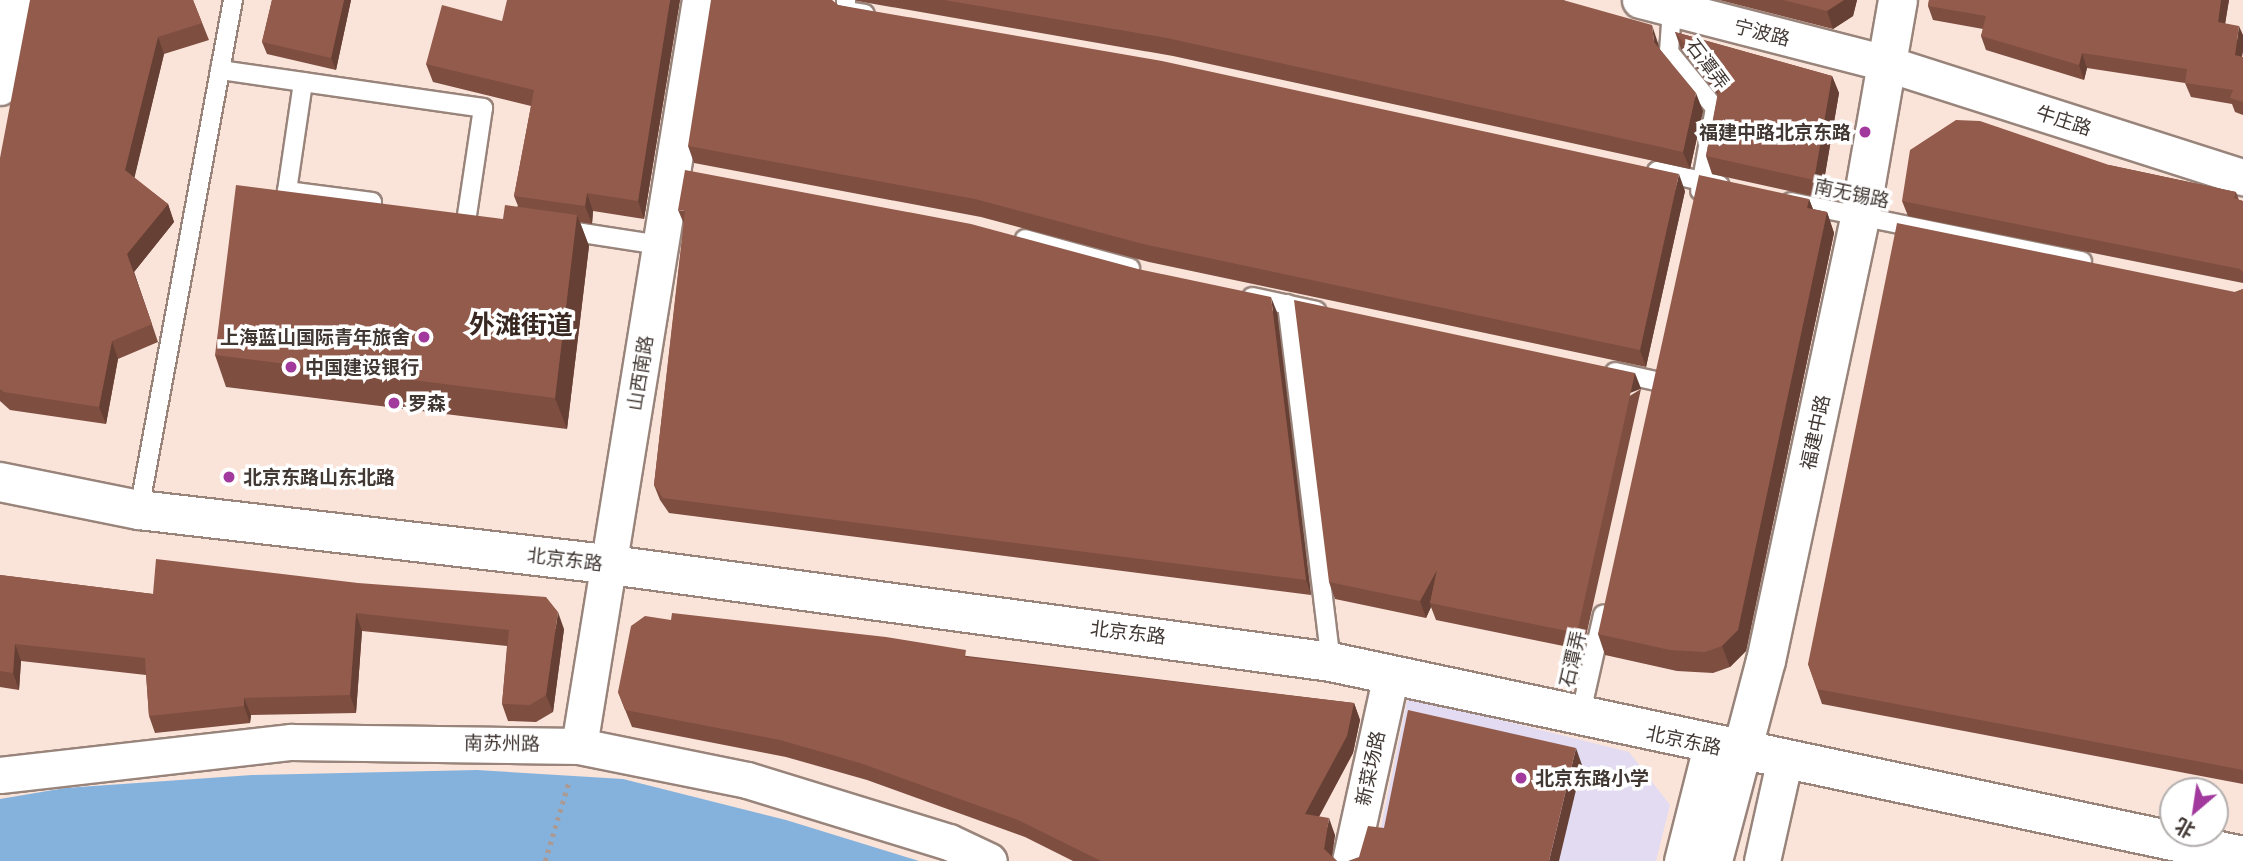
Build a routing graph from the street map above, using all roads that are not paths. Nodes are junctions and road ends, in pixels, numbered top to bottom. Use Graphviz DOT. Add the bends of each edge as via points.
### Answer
graph roads {
  1 [pos="233,0"];
  2 [pos="700,0"];
  3 [pos="846,0"];
  4 [pos="1898,0"];
  5 [pos="1657,3"];
  6 [pos="10,5"];
  7 [pos="887,18"];
  8 [pos="1885,63"];
  9 [pos="220,70"];
  10 [pos="303,82"];
  11 [pos="0,87"];
  12 [pos="1634,166"];
  13 [pos="2243,177"];
  14 [pos="1702,181"];
  15 [pos="1742,190"];
  16 [pos="1768,196"];
  17 [pos="387,204"];
  18 [pos="1696,208"];
  19 [pos="468,215"];
  20 [pos="1860,218"];
  21 [pos="550,228"];
  22 [pos="1005,234"];
  23 [pos="660,245"];
  24 [pos="2095,264"];
  25 [pos="1146,273"];
  26 [pos="1236,293"];
  27 [pos="1287,304"];
  28 [pos="1342,316"];
  29 [pos="1602,369"];
  30 [pos="1656,381"];
  31 [pos="0,482"];
  32 [pos="139,510"];
  33 [pos="611,565"];
  34 [pos="1607,596"];
  35 [pos="1331,662"];
  36 [pos="1391,674"];
  37 [pos="1580,717"];
  38 [pos="579,746"];
  39 [pos="1728,749"];
  40 [pos="1783,768"];
  41 [pos="0,775"];
  42 [pos="2243,856"];
  43 [pos="989,861"];
  44 [pos="1350,861"];
  45 [pos="1682,861"];
  46 [pos="1713,861"];
  47 [pos="1762,861"];
  48 [pos="2149,861"];
  1 -- 9 [label="lane"];
  2 -- 23 [label="street, 山西南路" via="678,172"];
  3 -- 7 [label="lane" via="846,11"];
  4 -- 8 [label="main road, 福建中路"];
  5 -- 8 [label="street, 宁波路"];
  5 -- 14 [label="lane, 石潭弄" via="1669,52 1715,108"];
  6 -- 11 [label="street"];
  8 -- 13 [label="street, 牛庄路"];
  8 -- 20 [label="main road, 福建中路"];
  9 -- 10 [label="lane"];
  9 -- 32 [label="lane"];
  10 -- 17 [label="lane" via="287,191"];
  10 -- 19 [label="lane" via="482,108"];
  12 -- 14 [label="lane"];
  14 -- 15 [label="lane"];
  14 -- 18 [label="lane, 石潭弄"];
  16 -- 20 [label="lane, 南无锡路"];
  20 -- 24 [label="lane, 南无锡路"];
  20 -- 39 [label="main road, 福建中路"];
  21 -- 23 [label="lane"];
  22 -- 25 [label="lane"];
  23 -- 33 [label="street, 山西南路"];
  26 -- 27 [label="lane"];
  27 -- 28 [label="lane"];
  27 -- 35 [label="lane"];
  29 -- 30 [label="lane"];
  31 -- 32 [label="main road, 北京东路"];
  32 -- 33 [label="main road, 北京东路"];
  33 -- 35 [label="main road, 北京东路"];
  33 -- 38 [label="street, 山西南路"];
  34 -- 37 [label="lane, 石潭弄"];
  35 -- 36 [label="main road, 北京东路"];
  36 -- 37 [label="main road, 北京东路"];
  36 -- 44 [label="street, 新菜场路"];
  37 -- 39 [label="main road, 北京东路"];
  38 -- 41 [label="street, 南苏州路" via="291,742"];
  38 -- 43 [label="street, 南苏州路" via="747,780 949,842"];
  39 -- 40 [label="main road, 北京东路"];
  39 -- 45 [label="street, 福建中路"];
  39 -- 46 [label="main road, 福建中路"];
  40 -- 42 [label="main road, 北京东路"];
  40 -- 47 [label="street"];
  40 -- 48 [label="main road"];
}
